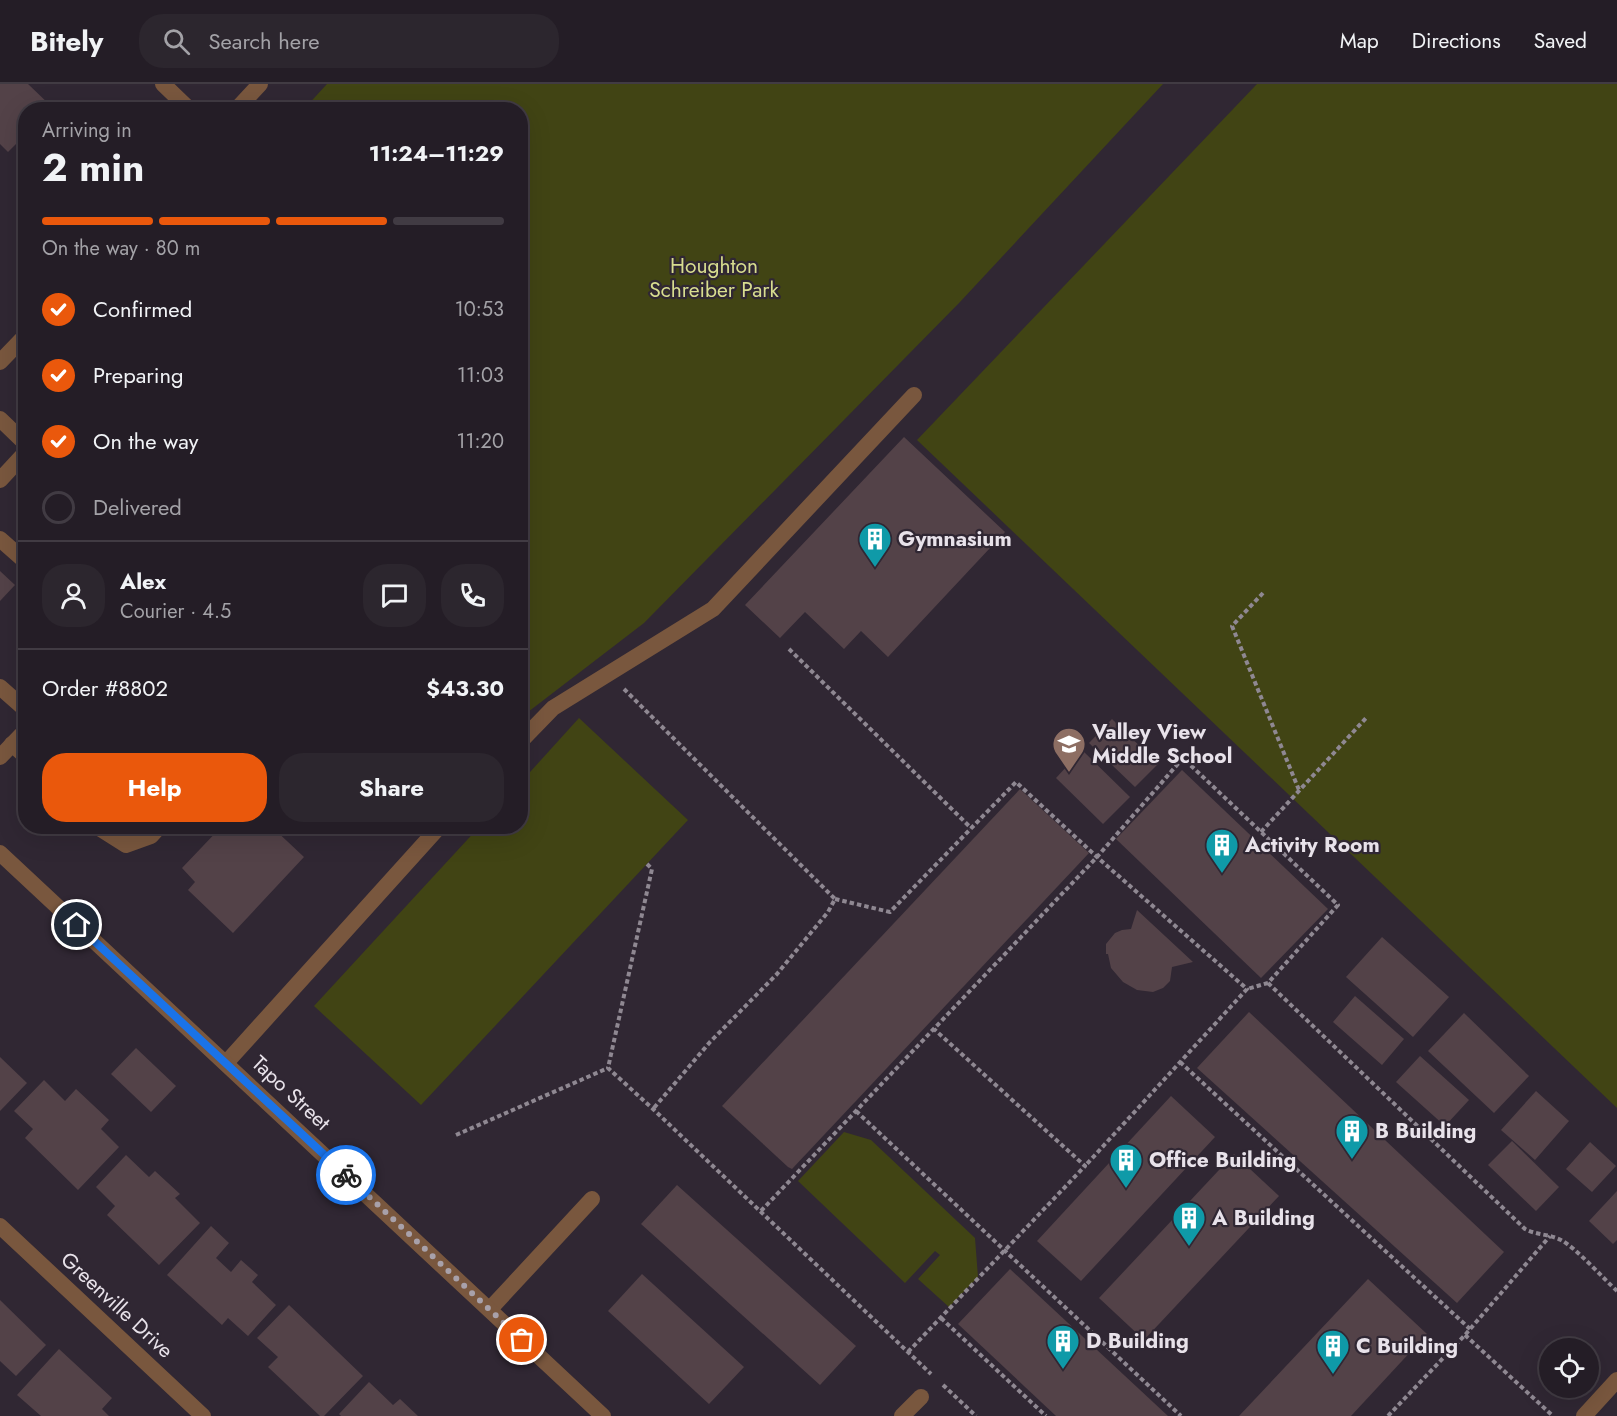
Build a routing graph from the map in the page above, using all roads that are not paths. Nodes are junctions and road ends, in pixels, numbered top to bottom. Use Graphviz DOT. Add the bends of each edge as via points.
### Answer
graph roads {
  1 [pos="163,84"];
  2 [pos="260,84"];
  3 [pos="182,102"];
  4 [pos="243,102"];
  5 [pos="18,343"];
  6 [pos="0,362"];
  7 [pos="914,395"];
  8 [pos="0,419"];
  9 [pos="18,436"];
  10 [pos="18,461"];
  11 [pos="0,480"];
  12 [pos="0,539"];
  13 [pos="18,555"];
  14 [pos="0,687"];
  15 [pos="18,703"];
  16 [pos="528,734"];
  17 [pos="18,738"];
  18 [pos="12,744"];
  19 [pos="18,750"];
  20 [pos="0,757"];
  21 [pos="109,834"];
  22 [pos="154,834"];
  23 [pos="433,834"];
  24 [pos="0,853"];
  25 [pos="226,1063"];
  26 [pos="592,1199"];
  27 [pos="0,1226"];
  28 [pos="490,1310"];
  29 [pos="1617,1380"];
  30 [pos="921,1396"];
  31 [pos="203,1416"];
  32 [pos="603,1416"];
  33 [pos="902,1416"];
  34 [pos="1584,1416"];
  1 -- 3 [label="street"];
  2 -- 4 [label="street"];
  5 -- 6 [label="street"];
  7 -- 16 [label="street" via="713,609 554,708"];
  8 -- 9 [label="street"];
  10 -- 11 [label="street"];
  12 -- 13 [label="street"];
  14 -- 15 [label="street"];
  17 -- 18 [label="street"];
  18 -- 19 [label="street"];
  18 -- 20 [label="street"];
  21 -- 22 [label="street" via="126,844"];
  23 -- 25 [label="street"];
  24 -- 25 [label="street, Tapo Street"];
  25 -- 28 [label="street, Tapo Street"];
  26 -- 28 [label="street"];
  27 -- 31 [label="street, Greenville Drive"];
  28 -- 32 [label="street, Tapo Street"];
  29 -- 34 [label="street"];
  30 -- 33 [label="street"];
}
